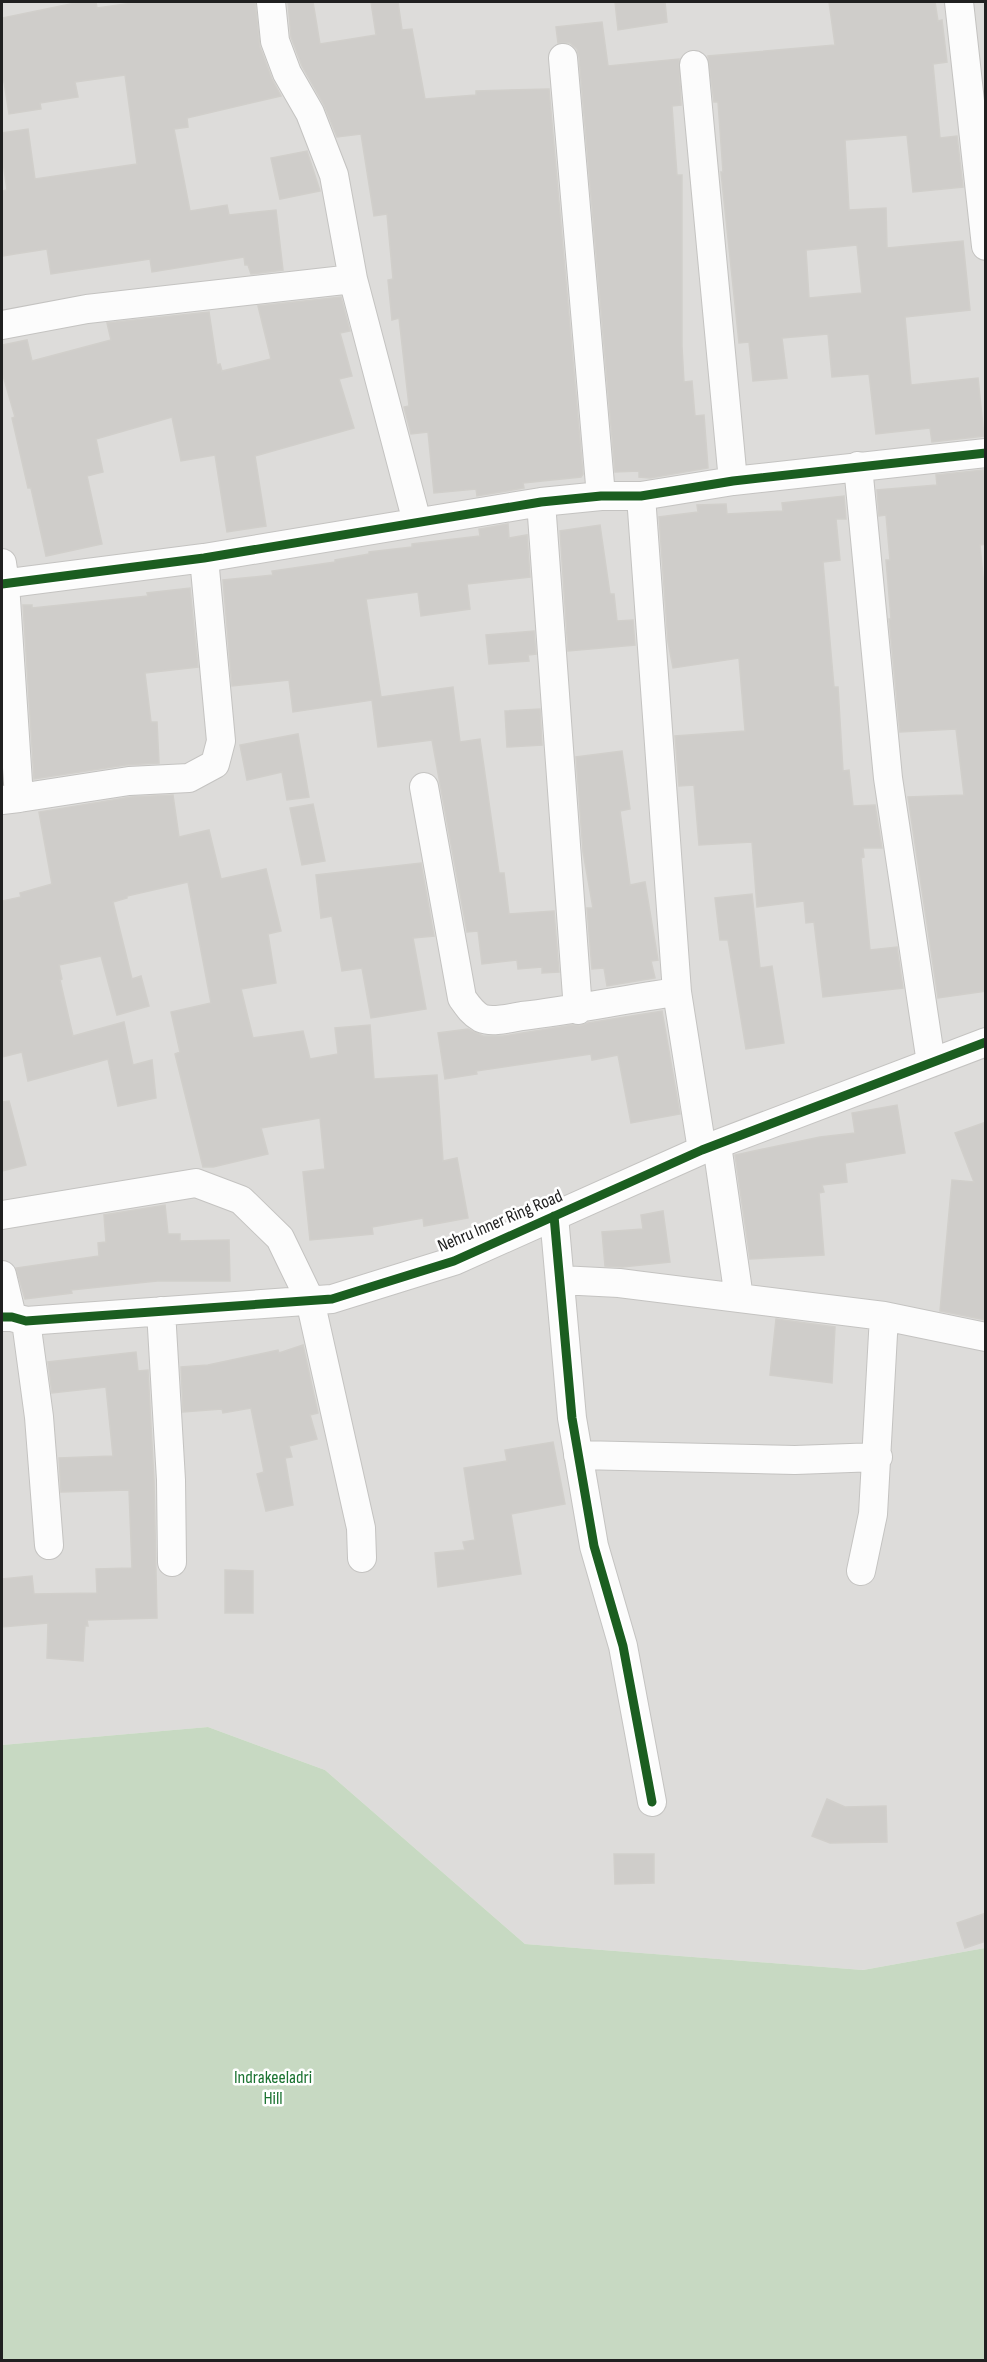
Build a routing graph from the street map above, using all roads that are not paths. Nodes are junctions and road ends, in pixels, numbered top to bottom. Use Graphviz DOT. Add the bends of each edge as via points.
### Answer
graph roads {
  1 [pos="271,2"];
  2 [pos="959,2"];
  3 [pos="563,58"];
  4 [pos="693,65"];
  5 [pos="986,246"];
  6 [pos="352,279"];
  7 [pos="2,325"];
  8 [pos="986,453"];
  9 [pos="858,466"];
  10 [pos="733,481"];
  11 [pos="641,495"];
  12 [pos="601,496"];
  13 [pos="541,502"];
  14 [pos="417,522"];
  15 [pos="204,558"];
  16 [pos="3,577"];
  17 [pos="424,787"];
  18 [pos="10,799"];
  19 [pos="677,992"];
  20 [pos="578,1010"];
  21 [pos="986,1042"];
  22 [pos="931,1063"];
  23 [pos="710,1147"];
  24 [pos="2,1215"];
  25 [pos="554,1216"];
  26 [pos="2,1275"];
  27 [pos="560,1280"];
  28 [pos="739,1298"];
  29 [pos="310,1300"];
  30 [pos="161,1311"];
  31 [pos="884,1316"];
  32 [pos="13,1318"];
  33 [pos="986,1337"];
  34 [pos="578,1455"];
  35 [pos="878,1457"];
  36 [pos="49,1545"];
  37 [pos="362,1558"];
  38 [pos="171,1562"];
  39 [pos="861,1571"];
  40 [pos="652,1802"];
  1 -- 6 [label="street" via="275,41 287,73 310,113 334,175"];
  2 -- 5 [label="street"];
  3 -- 12 [label="street"];
  4 -- 10 [label="street"];
  6 -- 7 [label="street" via="87,309"];
  6 -- 14 [label="street"];
  8 -- 9 [label="street"];
  9 -- 10 [label="street"];
  9 -- 22 [label="street" via="888,778"];
  10 -- 11 [label="street"];
  11 -- 12 [label="street"];
  11 -- 19 [label="street"];
  12 -- 13 [label="street"];
  13 -- 14 [label="street"];
  13 -- 20 [label="street"];
  14 -- 15 [label="street"];
  15 -- 16 [label="street"];
  15 -- 18 [label="street" via="221,741 214,764 189,778 129,781"];
  16 -- 18 [label="street"];
  17 -- 20 [label="street" via="462,998 482,1018"];
  19 -- 20 [label="street"];
  19 -- 23 [label="street"];
  21 -- 22 [label="street, Nehru Inner Ring Road"];
  22 -- 23 [label="street, Nehru Inner Ring Road"];
  23 -- 25 [label="street, Nehru Inner Ring Road"];
  23 -- 28 [label="street"];
  24 -- 29 [label="street" via="196,1183 240,1200 280,1238"];
  25 -- 27 [label="street"];
  25 -- 29 [label="street, Nehru Inner Ring Road" via="454,1261 332,1299"];
  26 -- 32 [label="street"];
  27 -- 28 [label="street"];
  27 -- 34 [label="street"];
  28 -- 31 [label="street"];
  29 -- 30 [label="street, Nehru Inner Ring Road"];
  29 -- 37 [label="street" via="361,1528"];
  30 -- 32 [label="street, Nehru Inner Ring Road"];
  30 -- 38 [label="street" via="171,1480"];
  31 -- 33 [label="street"];
  31 -- 35 [label="street"];
  32 -- 36 [label="street" via="39,1417"];
  34 -- 35 [label="street" via="795,1460"];
  34 -- 40 [label="street" via="594,1546 623,1646"];
  35 -- 39 [label="street" via="873,1514"];
}
